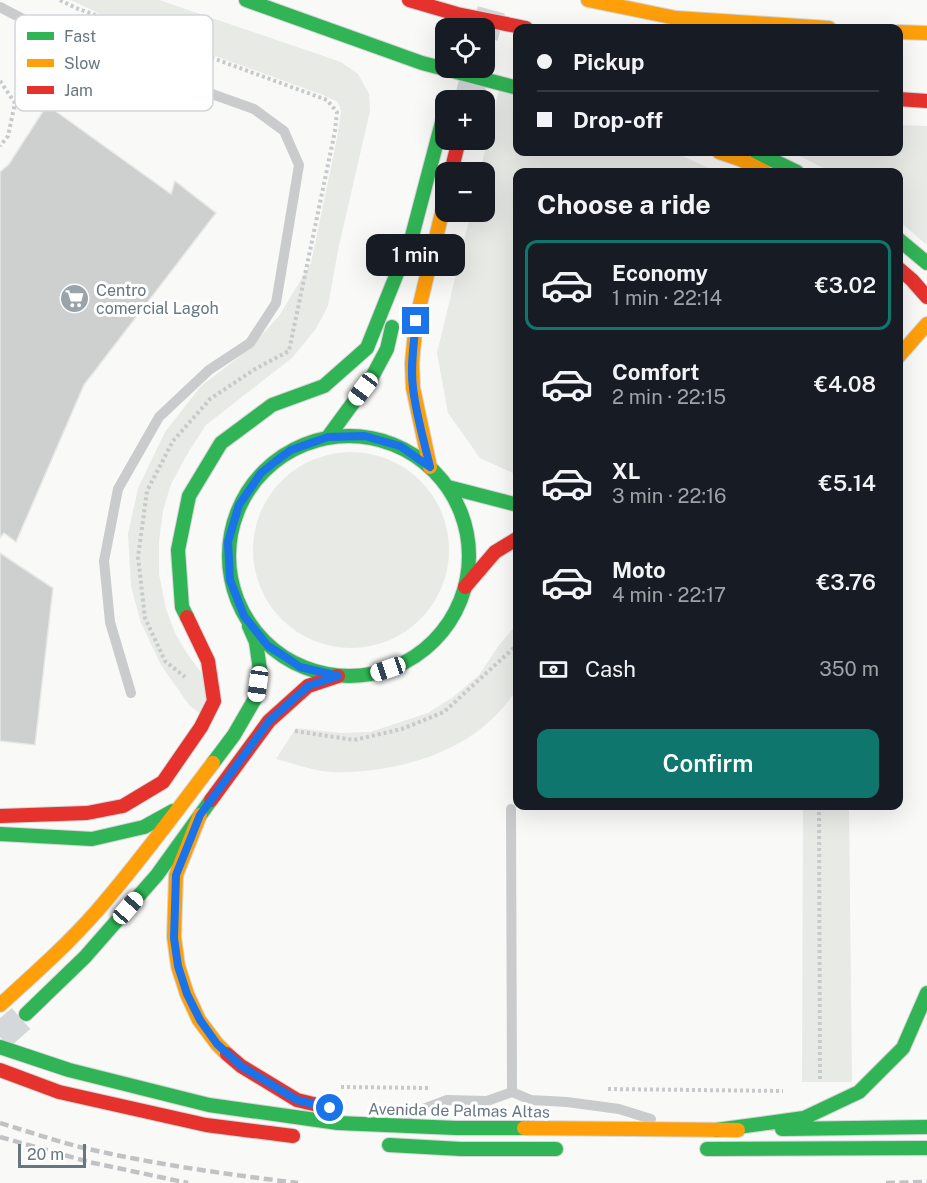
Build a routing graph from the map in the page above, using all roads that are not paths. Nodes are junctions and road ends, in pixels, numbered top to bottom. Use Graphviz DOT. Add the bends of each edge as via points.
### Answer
graph roads {
  1 [pos="246,0"];
  2 [pos="409,0"];
  3 [pos="588,0"];
  4 [pos="0,7"];
  5 [pos="15,15"];
  6 [pos="768,24"];
  7 [pos="513,25"];
  8 [pos="903,32"];
  9 [pos="927,33"];
  10 [pos="513,87"];
  11 [pos="213,94"];
  12 [pos="903,99"];
  13 [pos="927,100"];
  14 [pos="435,148"];
  15 [pos="715,156"];
  16 [pos="723,156"];
  17 [pos="764,156"];
  18 [pos="730,168"];
  19 [pos="757,168"];
  20 [pos="788,168"];
  21 [pos="440,222"];
  22 [pos="410,242"];
  23 [pos="903,243"];
  24 [pos="927,263"];
  25 [pos="903,272"];
  26 [pos="927,297"];
  27 [pos="927,324"];
  28 [pos="903,351"];
  29 [pos="328,437"];
  30 [pos="430,467"];
  31 [pos="448,487"];
  32 [pos="513,504"];
  33 [pos="513,541"];
  34 [pos="465,587"];
  35 [pos="244,616"];
  36 [pos="338,676"];
  37 [pos="130,693"];
  38 [pos="11,805"];
  39 [pos="180,807"];
  40 [pos="511,809"];
  41 [pos="87,813"];
  42 [pos="200,815"];
  43 [pos="0,816"];
  44 [pos="0,834"];
  45 [pos="927,993"];
  46 [pos="0,1005"];
  47 [pos="26,1014"];
  48 [pos="0,1047"];
  49 [pos="0,1070"];
  50 [pos="512,1092"];
  51 [pos="398,1119"];
  52 [pos="927,1127"];
  53 [pos="456,1128"];
  54 [pos="686,1130"];
  55 [pos="716,1130"];
  56 [pos="305,1138"];
  57 [pos="371,1144"];
  58 [pos="927,1148"];
  59 [pos="568,1149"];
  60 [pos="688,1149"];
  1 -- 10 [label="main road" via="422,63"];
  2 -- 7 [label="main road"];
  3 -- 6 [label="main road" via="676,18"];
  4 -- 5 [label="lane"];
  8 -- 9 [label="main road"];
  11 -- 37 [label="lane" via="254,109 284,131 299,165 276,303 250,343 209,370 159,417 118,489 104,561 110,622"];
  12 -- 13 [label="main road"];
  14 -- 22 [label="main road"];
  15 -- 18 [label="main road"];
  16 -- 19 [label="main road"];
  17 -- 20 [label="main road"];
  21 -- 30 [label="main road" via="416,321 412,363 413,388"];
  22 -- 29 [label="main road" via="387,350"];
  22 -- 41 [label="main road" via="367,348 324,386 272,405 221,443 189,496 178,550 182,607 208,661 214,701 163,782 123,806"];
  23 -- 24 [label="main road"];
  25 -- 26 [label="main road"];
  27 -- 28 [label="main road"];
  29 -- 30 [label="main road" via="365,436 400,446"];
  29 -- 35 [label="main road" via="291,450 276,461 261,473 239,505 228,542 230,580"];
  30 -- 31 [label="main road"];
  31 -- 32 [label="main road"];
  31 -- 34 [label="main road" via="464,518 470,553"];
  33 -- 34 [label="main road" via="495,552"];
  34 -- 36 [label="main road" via="445,627 431,644 404,663 372,674"];
  35 -- 36 [label="main road" via="268,646 300,667"];
  35 -- 39 [label="main road" via="256,642 260,670 256,697 234,735"];
  36 -- 42 [label="main road" via="308,686 269,721"];
  38 -- 41 [label="lane"];
  39 -- 44 [label="main road" via="144,827 92,839"];
  39 -- 46 [label="main road" via="94,913"];
  40 -- 50 [label="lane"];
  41 -- 43 [label="main road"];
  42 -- 47 [label="main road" via="157,875 85,957"];
  42 -- 51 [label="main road" via="176,875 174,938 178,966 200,1020 217,1044 241,1066 297,1100"];
  45 -- 55 [label="main road" via="903,1048 859,1092 804,1118"];
  48 -- 53 [label="main road, Avenida de Palmas Altas" via="69,1071 209,1105 338,1123"];
  49 -- 56 [label="main road" via="59,1092 206,1125"];
  50 -- 51 [label="lane" via="487,1101 447,1100"];
  50 -- 54 [label="lane" via="531,1100 619,1109"];
  51 -- 53 [label="main road"];
  52 -- 55 [label="main road, Avenida de Palmas Altas"];
  53 -- 54 [label="main road, Avenida de Palmas Altas"];
  54 -- 55 [label="main road, Avenida de Palmas Altas"];
  57 -- 59 [label="main road"];
  58 -- 60 [label="main road"];
}
